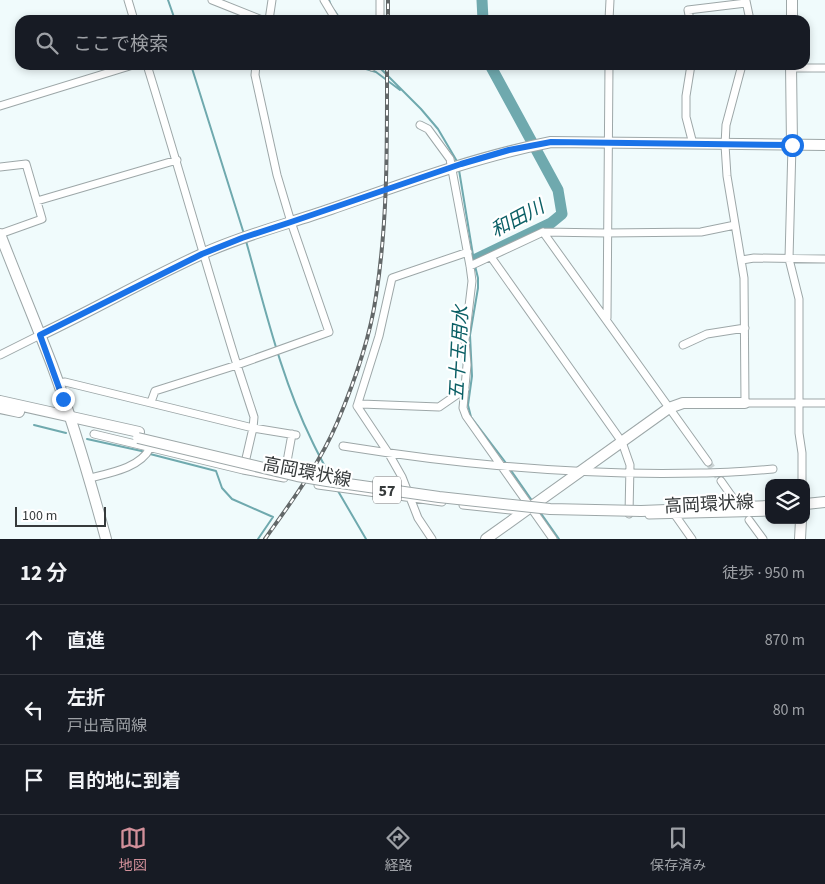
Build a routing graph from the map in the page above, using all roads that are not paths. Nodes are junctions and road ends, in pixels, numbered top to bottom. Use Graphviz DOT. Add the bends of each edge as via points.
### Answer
graph roads {
  1 [pos="128,0"];
  2 [pos="212,0"];
  3 [pos="272,0"];
  4 [pos="324,0"];
  5 [pos="380,0"];
  6 [pos="610,0"];
  7 [pos="792,0"];
  8 [pos="746,2"];
  9 [pos="132,15"];
  10 [pos="250,15"];
  11 [pos="270,15"];
  12 [pos="333,15"];
  13 [pos="380,15"];
  14 [pos="610,15"];
  15 [pos="689,15"];
  16 [pos="749,15"];
  17 [pos="792,15"];
  18 [pos="810,67"];
  19 [pos="825,68"];
  20 [pos="117,70"];
  21 [pos="149,70"];
  22 [pos="256,70"];
  23 [pos="609,70"];
  24 [pos="690,70"];
  25 [pos="741,70"];
  26 [pos="791,70"];
  27 [pos="0,106"];
  28 [pos="420,125"];
  29 [pos="608,143"];
  30 [pos="693,144"];
  31 [pos="724,144"];
  32 [pos="792,145"];
  33 [pos="825,145"];
  34 [pos="177,160"];
  35 [pos="456,166"];
  36 [pos="0,167"];
  37 [pos="37,201"];
  38 [pos="291,222"];
  39 [pos="736,224"];
  40 [pos="543,232"];
  41 [pos="606,233"];
  42 [pos="1,237"];
  43 [pos="468,252"];
  44 [pos="202,254"];
  45 [pos="492,257"];
  46 [pos="789,259"];
  47 [pos="825,259"];
  48 [pos="742,260"];
  49 [pos="474,264"];
  50 [pos="607,318"];
  51 [pos="745,328"];
  52 [pos="40,335"];
  53 [pos="683,345"];
  54 [pos="0,355"];
  55 [pos="237,365"];
  56 [pos="58,383"];
  57 [pos="465,389"];
  58 [pos="0,401"];
  59 [pos="151,402"];
  60 [pos="799,402"];
  61 [pos="745,403"];
  62 [pos="825,403"];
  63 [pos="357,406"];
  64 [pos="0,408"];
  65 [pos="669,408"];
  66 [pos="71,420"];
  67 [pos="253,428"];
  68 [pos="94,434"];
  69 [pos="622,442"];
  70 [pos="343,446"];
  71 [pos="150,448"];
  72 [pos="389,454"];
  73 [pos="708,462"];
  74 [pos="502,466"];
  75 [pos="773,469"];
  76 [pos="243,470"];
  77 [pos="581,472"];
  78 [pos="631,472"];
  79 [pos="90,478"];
  80 [pos="802,479"];
  81 [pos="721,481"];
  82 [pos="318,485"];
  83 [pos="825,497"];
  84 [pos="409,498"];
  85 [pos="733,498"];
  86 [pos="810,498"];
  87 [pos="765,501"];
  88 [pos="825,502"];
  89 [pos="810,504"];
  90 [pos="765,506"];
  91 [pos="534,509"];
  92 [pos="641,509"];
  93 [pos="520,511"];
  94 [pos="765,512"];
  95 [pos="629,515"];
  96 [pos="675,516"];
  97 [pos="749,520"];
  98 [pos="801,524"];
  99 [pos="106,539"];
  100 [pos="432,539"];
  101 [pos="486,539"];
  102 [pos="553,539"];
  103 [pos="692,539"];
  104 [pos="763,539"];
  105 [pos="800,539"];
  1 -- 9 [label="street"];
  2 -- 10 [label="street"];
  3 -- 11 [label="street"];
  4 -- 12 [label="street"];
  5 -- 13 [label="street"];
  6 -- 14 [label="street"];
  7 -- 17 [label="main road"];
  8 -- 15 [label="street" via="688,10"];
  8 -- 16 [label="street"];
  18 -- 19 [label="street"];
  20 -- 27 [label="street"];
  21 -- 34 [label="street"];
  22 -- 38 [label="street" via="277,175"];
  23 -- 29 [label="street"];
  24 -- 30 [label="street" via="686,117"];
  25 -- 31 [label="street"];
  26 -- 32 [label="main road"];
  28 -- 35 [label="street" via="428,129"];
  29 -- 30 [label="main road"];
  29 -- 35 [label="main road" via="543,144"];
  29 -- 41 [label="street"];
  30 -- 31 [label="main road"];
  31 -- 32 [label="main road"];
  31 -- 39 [label="street"];
  32 -- 33 [label="main road"];
  32 -- 46 [label="street"];
  34 -- 37 [label="street"];
  34 -- 44 [label="street"];
  35 -- 38 [label="main road"];
  35 -- 43 [label="street"];
  36 -- 37 [label="street" via="26,164"];
  37 -- 42 [label="street" via="42,219"];
  38 -- 44 [label="main road"];
  38 -- 55 [label="street" via="329,332"];
  39 -- 41 [label="street" via="702,232"];
  39 -- 48 [label="street"];
  40 -- 41 [label="street"];
  40 -- 45 [label="street"];
  40 -- 50 [label="street"];
  41 -- 50 [label="street"];
  42 -- 52 [label="main road"];
  43 -- 49 [label="street"];
  43 -- 63 [label="street" via="392,278"];
  44 -- 52 [label="main road"];
  44 -- 55 [label="street"];
  45 -- 49 [label="street"];
  45 -- 69 [label="street"];
  46 -- 47 [label="street"];
  46 -- 48 [label="street"];
  46 -- 60 [label="street" via="799,299"];
  48 -- 51 [label="street"];
  49 -- 57 [label="street" via="465,340"];
  50 -- 65 [label="street"];
  51 -- 53 [label="street" via="707,334"];
  51 -- 61 [label="street"];
  52 -- 54 [label="street"];
  52 -- 56 [label="main road"];
  55 -- 59 [label="street" via="155,391"];
  55 -- 67 [label="street" via="254,417"];
  56 -- 59 [label="street"];
  56 -- 66 [label="main road"];
  57 -- 63 [label="street" via="439,407"];
  57 -- 74 [label="street" via="463,408 466,416"];
  58 -- 66 [label="main road, 高岡環状線 / 57"];
  59 -- 67 [label="street"];
  60 -- 61 [label="street"];
  60 -- 62 [label="street"];
  60 -- 80 [label="street"];
  61 -- 65 [label="main road" via="684,403"];
  63 -- 72 [label="street"];
  64 -- 66 [label="main road, 高岡環状線 / 57"];
  65 -- 69 [label="main road"];
  65 -- 73 [label="street"];
  66 -- 79 [label="main road"];
  66 -- 92 [label="main road, 高岡環状線 / 57, bridge" via="327,481 541,508"];
  67 -- 76 [label="street"];
  67 -- 76 [label="street" via="294,435 284,478"];
  68 -- 71 [label="street"];
  69 -- 77 [label="main road"];
  69 -- 78 [label="street"];
  70 -- 72 [label="street"];
  71 -- 76 [label="street"];
  71 -- 79 [label="street" via="132,465"];
  72 -- 74 [label="street"];
  72 -- 84 [label="street"];
  74 -- 77 [label="street"];
  74 -- 91 [label="street"];
  75 -- 78 [label="street" via="702,474"];
  77 -- 78 [label="street"];
  77 -- 91 [label="main road"];
  78 -- 95 [label="street"];
  79 -- 99 [label="main road"];
  81 -- 85 [label="street"];
  82 -- 84 [label="street"];
  83 -- 86 [label="main road"];
  84 -- 93 [label="street"];
  84 -- 100 [label="street"];
  87 -- 92 [label="main road, 高岡環状線 / 57"];
  88 -- 89 [label="main road"];
  90 -- 92 [label="main road, 高岡環状線 / 57"];
  91 -- 95 [label="street"];
  91 -- 101 [label="main road"];
  91 -- 102 [label="street"];
  94 -- 96 [label="street"];
  95 -- 96 [label="street"];
  96 -- 103 [label="street"];
  97 -- 104 [label="street"];
  98 -- 105 [label="main road"];
}
